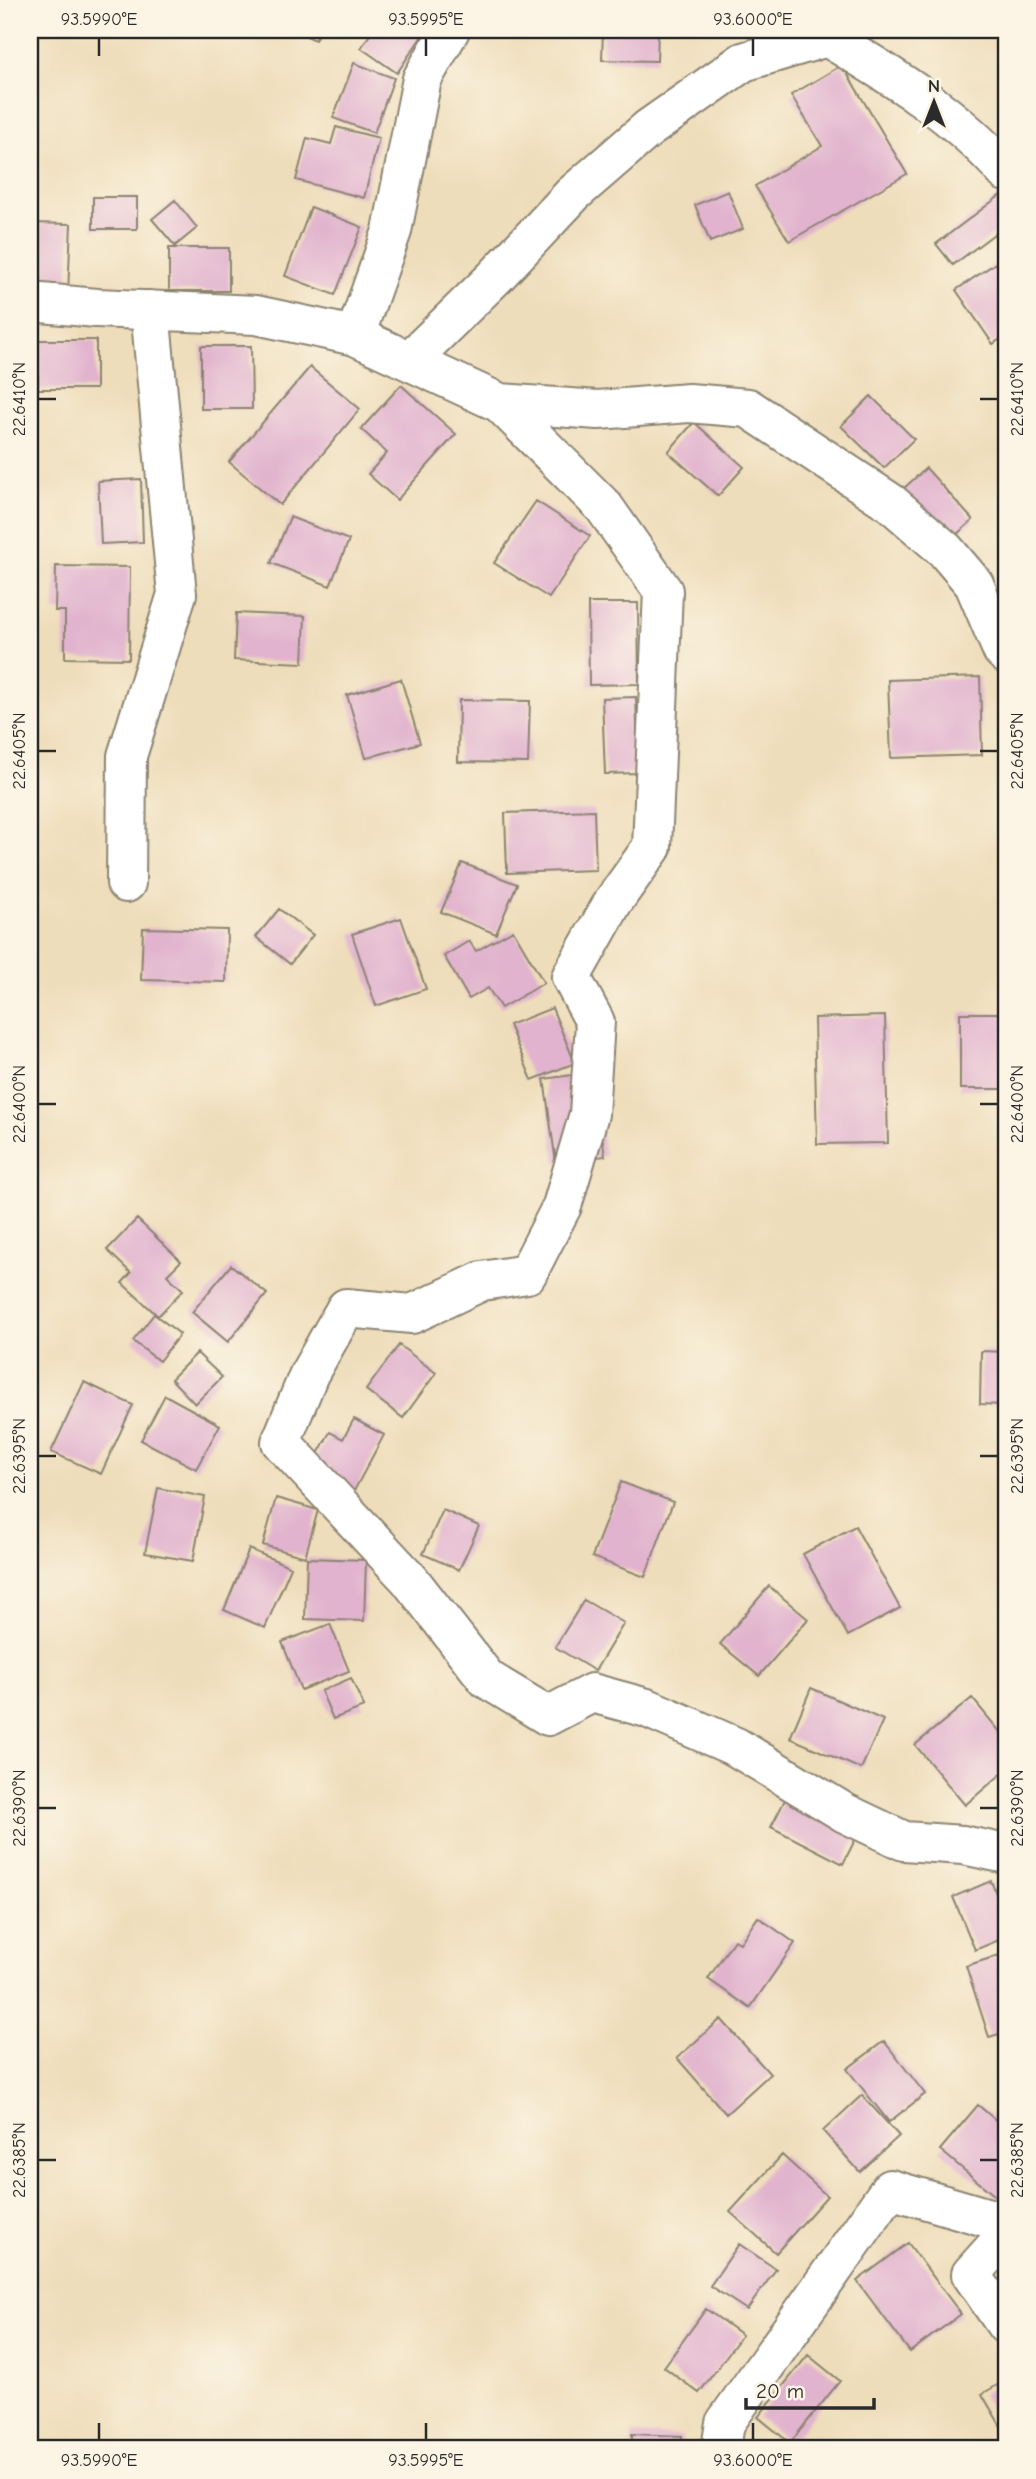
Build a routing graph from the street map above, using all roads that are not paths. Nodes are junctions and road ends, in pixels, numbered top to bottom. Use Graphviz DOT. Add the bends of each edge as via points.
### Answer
graph roads {
  1 [pos="450,30"];
  2 [pos="1006,172"];
  3 [pos="30,302"];
  4 [pos="150,310"];
  5 [pos="355,336"];
  6 [pos="409,361"];
  7 [pos="500,403"];
  8 [pos="1006,654"];
  9 [pos="126,883"];
  10 [pos="1006,1854"];
  11 [pos="1006,2223"];
  12 [pos="1006,2235"];
  13 [pos="1006,2325"];
  14 [pos="721,2449"];
  1 -- 5 [label="street" via="422,79 392,231"];
  2 -- 6 [label="street" via="987,150 912,88 827,37 743,62 648,129 573,194"];
  3 -- 4 [label="street"];
  4 -- 5 [label="street" via="256,315"];
  4 -- 9 [label="street" via="177,594 127,756"];
  5 -- 6 [label="street"];
  6 -- 7 [label="street"];
  7 -- 8 [label="street" via="598,410 689,403 748,408 891,503 945,550 974,584"];
  7 -- 10 [label="street" via="604,507 663,591 652,847 613,902 572,977 595,1022 589,1114 562,1206 527,1274 482,1281 412,1314 346,1308 309,1374 281,1442 410,1580 487,1679 548,1716 592,1693 647,1708 736,1747 845,1813 904,1841"];
  11 -- 14 [label="street" via="890,2189 724,2423"];
  12 -- 13 [label="street" via="971,2274"];
}
